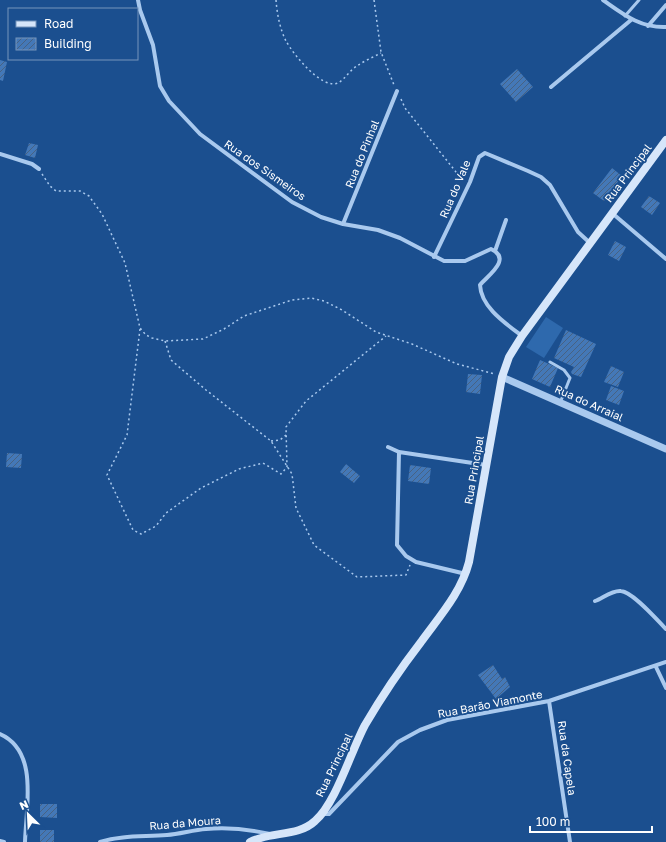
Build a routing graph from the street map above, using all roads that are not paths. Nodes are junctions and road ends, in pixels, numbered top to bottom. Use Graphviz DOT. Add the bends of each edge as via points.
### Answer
graph roads {
  1 [pos="138,0"];
  2 [pos="603,0"];
  3 [pos="639,0"];
  4 [pos="666,5"];
  5 [pos="625,16"];
  6 [pos="631,20"];
  7 [pos="648,26"];
  8 [pos="666,27"];
  9 [pos="551,87"];
  10 [pos="397,91"];
  11 [pos="666,140"];
  12 [pos="0,154"];
  13 [pos="39,169"];
  14 [pos="612,213"];
  15 [pos="506,220"];
  16 [pos="343,224"];
  17 [pos="590,243"];
  18 [pos="495,251"];
  19 [pos="434,257"];
  20 [pos="666,259"];
  21 [pos="522,336"];
  22 [pos="550,362"];
  23 [pos="502,377"];
  24 [pos="560,402"];
  25 [pos="388,447"];
  26 [pos="666,449"];
  27 [pos="399,452"];
  28 [pos="486,465"];
  29 [pos="466,574"];
  30 [pos="595,601"];
  31 [pos="666,629"];
  32 [pos="666,662"];
  33 [pos="656,667"];
  34 [pos="666,688"];
  35 [pos="550,701"];
  36 [pos="0,734"];
  37 [pos="322,814"];
  38 [pos="272,834"];
  39 [pos="0,841"];
  40 [pos="4,842"];
  41 [pos="25,842"];
  42 [pos="100,842"];
  43 [pos="250,842"];
  44 [pos="570,842"];
  1 -- 16 [label="street, Rua dos Sismeiros" via="154,45 160,86 169,101 200,134 292,202 321,217"];
  2 -- 5 [label="street"];
  3 -- 5 [label="lane"];
  4 -- 7 [label="street"];
  5 -- 6 [label="street"];
  6 -- 7 [label="street"];
  6 -- 9 [label="street"];
  7 -- 8 [label="street"];
  10 -- 16 [label="street, Rua do Pinhal"];
  11 -- 14 [label="main road, Rua Principal"];
  12 -- 13 [label="street" via="32,164"];
  14 -- 17 [label="main road, Rua Principal"];
  14 -- 20 [label="street"];
  15 -- 18 [label="street"];
  16 -- 19 [label="street, Rua dos Sismeiros" via="378,230 400,238"];
  17 -- 19 [label="street, Rua do Vale" via="578,232 550,185 528,171 485,153 479,157"];
  17 -- 21 [label="main road, Rua Principal"];
  18 -- 19 [label="street, Rua dos Sismeiros" via="491,249 465,261 444,261"];
  18 -- 21 [label="street" via="500,263 480,285 480,292 503,322"];
  21 -- 23 [label="main road, Rua Principal" via="509,357"];
  22 -- 24 [label="lane" via="564,370 570,378"];
  23 -- 24 [label="street, Rua do Arraial"];
  23 -- 28 [label="main road, Rua Principal"];
  24 -- 26 [label="street, Rua do Arraial"];
  25 -- 27 [label="street"];
  27 -- 28 [label="street"];
  27 -- 29 [label="street" via="397,545 412,560"];
  28 -- 29 [label="main road, Rua Principal"];
  29 -- 37 [label="main road, Rua Principal" via="458,591 377,705"];
  30 -- 31 [label="street" via="622,591 631,595"];
  32 -- 33 [label="street, Rua Barão Viamonte"];
  33 -- 34 [label="street"];
  33 -- 35 [label="street, Rua Barão Viamonte"];
  35 -- 37 [label="street, Rua Barão Viamonte" via="447,720 420,730 398,742 329,814"];
  35 -- 44 [label="street, Rua da Capela"];
  36 -- 41 [label="street" via="17,746 25,762"];
  37 -- 38 [label="main road" via="305,829"];
  38 -- 42 [label="street, Rua da Moura" via="240,828 206,829 180,834 132,835"];
  38 -- 43 [label="main road"];
  39 -- 40 [label="street"];
}
